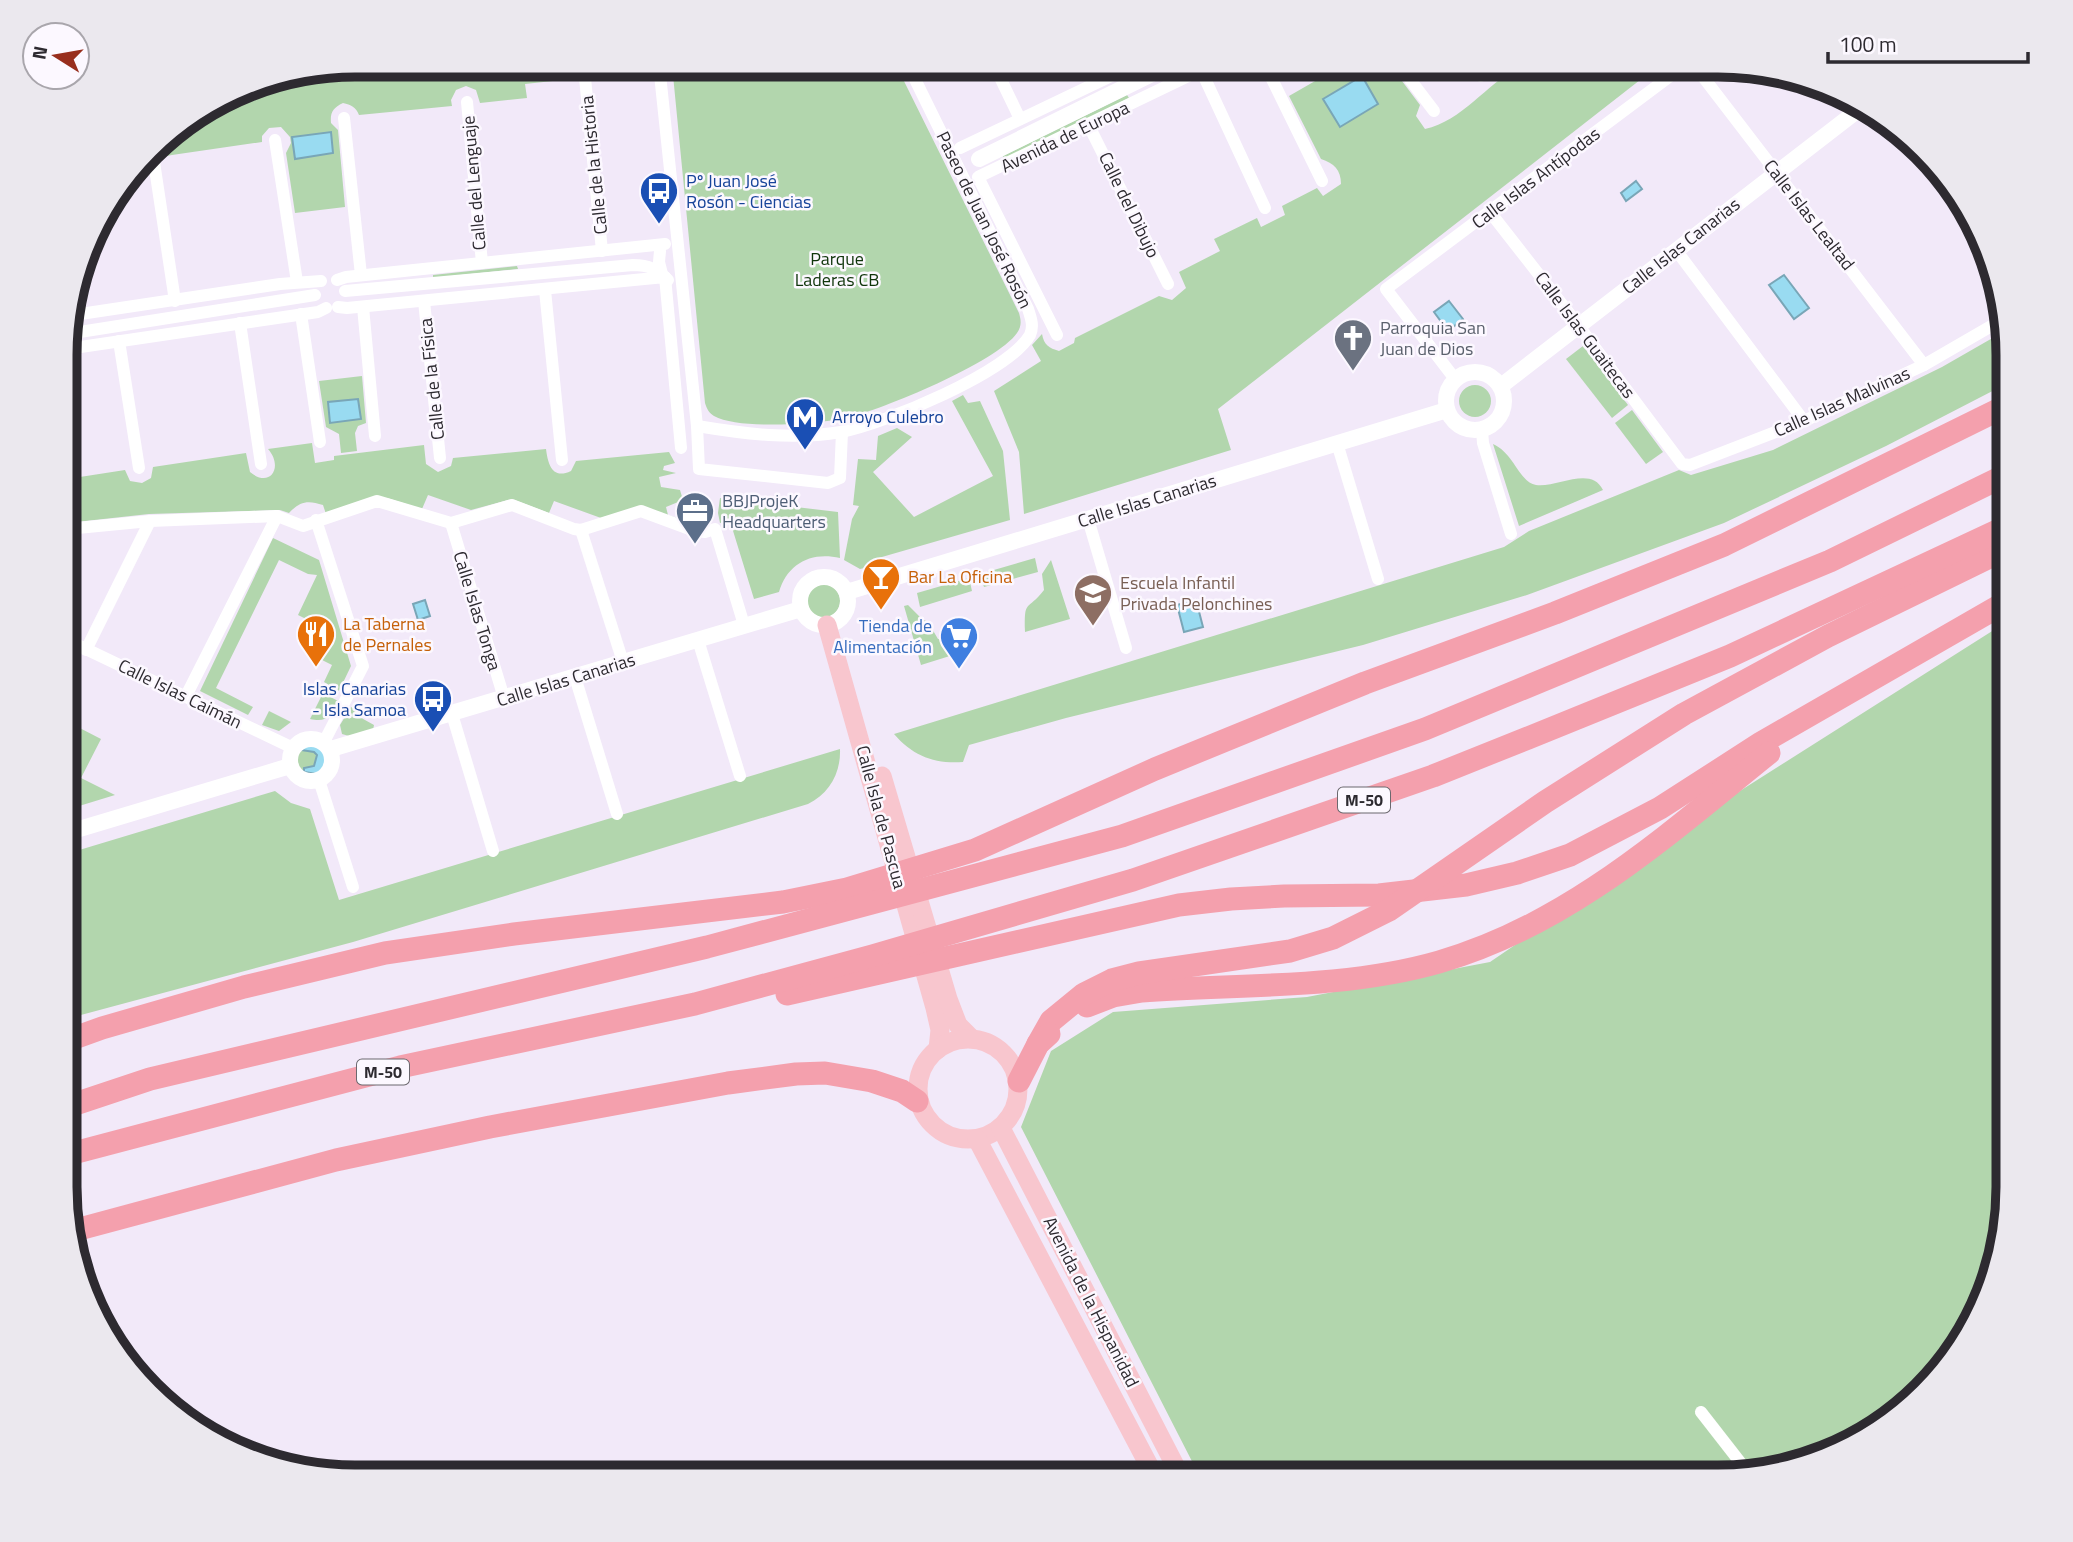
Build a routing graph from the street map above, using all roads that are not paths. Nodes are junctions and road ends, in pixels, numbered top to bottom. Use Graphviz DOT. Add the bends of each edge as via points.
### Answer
graph roads {
  1 [pos="662,77"];
  2 [pos="915,77"];
  3 [pos="999,77"];
  4 [pos="1109,77"];
  5 [pos="1147,77"];
  6 [pos="1188,77"];
  7 [pos="1210,77"];
  8 [pos="1271,77"];
  9 [pos="1408,77"];
  10 [pos="1669,77"];
  11 [pos="1703,77"];
  12 [pos="585,78"];
  13 [pos="1128,87"];
  14 [pos="1076,93"];
  15 [pos="1151,96"];
  16 [pos="467,102"];
  17 [pos="1434,111"];
  18 [pos="1073,113"];
  19 [pos="1855,113"];
  20 [pos="344,118"];
  21 [pos="1020,120"];
  22 [pos="1089,126"];
  23 [pos="275,140"];
  24 [pos="955,149"];
  25 [pos="979,159"];
  26 [pos="153,164"];
  27 [pos="1776,173"];
  28 [pos="978,177"];
  29 [pos="1322,181"];
  30 [pos="967,185"];
  31 [pos="1265,208"];
  32 [pos="1490,212"];
  33 [pos="677,225"];
  34 [pos="662,247"];
  35 [pos="1676,250"];
  36 [pos="603,251"];
  37 [pos="543,257"];
  38 [pos="482,263"];
  39 [pos="639,265"];
  40 [pos="408,270"];
  41 [pos="361,275"];
  42 [pos="523,275"];
  43 [pos="664,276"];
  44 [pos="337,280"];
  45 [pos="321,281"];
  46 [pos="462,281"];
  47 [pos="297,282"];
  48 [pos="426,284"];
  49 [pos="1168,284"];
  50 [pos="545,290"];
  51 [pos="345,291"];
  52 [pos="227,292"];
  53 [pos="315,295"];
  54 [pos="485,295"];
  55 [pos="175,301"];
  56 [pos="424,301"];
  57 [pos="684,303"];
  58 [pos="244,307"];
  59 [pos="332,307"];
  60 [pos="363,307"];
  61 [pos="112,310"];
  62 [pos="80,314"];
  63 [pos="301,314"];
  64 [pos="168,318"];
  65 [pos="1051,322"];
  66 [pos="240,323"];
  67 [pos="1994,324"];
  68 [pos="1578,325"];
  69 [pos="1033,326"];
  70 [pos="103,329"];
  71 [pos="184,331"];
  72 [pos="78,333"];
  73 [pos="1057,335"];
  74 [pos="119,341"];
  75 [pos="77,347"];
  76 [pos="1924,365"];
  77 [pos="1455,379"];
  78 [pos="1501,386"];
  79 [pos="1447,410"];
  80 [pos="1996,411"];
  81 [pos="1804,421"];
  82 [pos="679,424"];
  83 [pos="697,424"];
  84 [pos="1482,430"];
  85 [pos="842,432"];
  86 [pos="375,436"];
  87 [pos="320,443"];
  88 [pos="1337,443"];
  89 [pos="681,448"];
  90 [pos="440,458"];
  91 [pos="562,460"];
  92 [pos="1678,460"];
  93 [pos="261,464"];
  94 [pos="139,468"];
  95 [pos="1996,480"];
  96 [pos="277,516"];
  97 [pos="1088,519"];
  98 [pos="316,520"];
  99 [pos="150,521"];
  100 [pos="451,523"];
  101 [pos="77,528"];
  102 [pos="581,530"];
  103 [pos="1996,532"];
  104 [pos="1511,534"];
  105 [pos="1996,554"];
  106 [pos="1378,579"];
  107 [pos="847,592"];
  108 [pos="1996,608"];
  109 [pos="801,609"];
  110 [pos="831,624"];
  111 [pos="744,625"];
  112 [pos="698,640"];
  113 [pos="77,645"];
  114 [pos="1126,648"];
  115 [pos="86,650"];
  116 [pos="623,662"];
  117 [pos="1885,672"];
  118 [pos="575,677"];
  119 [pos="187,696"];
  120 [pos="504,698"];
  121 [pos="452,714"];
  122 [pos="328,746"];
  123 [pos="293,748"];
  124 [pos="290,766"];
  125 [pos="740,776"];
  126 [pos="319,780"];
  127 [pos="617,814"];
  128 [pos="77,831"];
  129 [pos="493,851"];
  130 [pos="353,887"];
  131 [pos="695,1004"];
  132 [pos="942,1004"];
  133 [pos="77,1037"];
  134 [pos="971,1038"];
  135 [pos="1038,1044"];
  136 [pos="938,1049"];
  137 [pos="150,1079"];
  138 [pos="1019,1081"];
  139 [pos="77,1089"];
  140 [pos="917,1101"];
  141 [pos="77,1103"];
  142 [pos="1001,1128"];
  143 [pos="977,1139"];
  144 [pos="77,1152"];
  145 [pos="80,1229"];
  146 [pos="1701,1412"];
  147 [pos="1741,1464"];
  148 [pos="1149,1465"];
  149 [pos="1175,1465"];
  1 -- 33 [label="street"];
  2 -- 24 [label="street, Paseo de Juan José Rosón"];
  3 -- 21 [label="street"];
  4 -- 14 [label="street, Avenida de Europa"];
  5 -- 13 [label="street, Avenida de Europa"];
  6 -- 15 [label="street, Avenida de Europa"];
  7 -- 31 [label="street"];
  8 -- 29 [label="street"];
  9 -- 17 [label="street"];
  10 -- 32 [label="street, Calle Islas Antípodas"];
  11 -- 27 [label="street, Calle Islas Lealtad"];
  12 -- 36 [label="street, Calle de la Historia"];
  13 -- 15 [label="street, Avenida de Europa"];
  13 -- 18 [label="street, Avenida de Europa"];
  14 -- 18 [label="street, Avenida de Europa"];
  14 -- 21 [label="street, Avenida de Europa"];
  15 -- 22 [label="street, Avenida de Europa"];
  16 -- 38 [label="street, Calle del Lenguaje"];
  18 -- 25 [label="street, Avenida de Europa"];
  19 -- 27 [label="street, Calle Islas Canarias"];
  20 -- 41 [label="street"];
  21 -- 24 [label="street, Avenida de Europa"];
  22 -- 28 [label="street, Avenida de Europa"];
  22 -- 49 [label="street, Calle del Dibujo"];
  23 -- 47 [label="street"];
  24 -- 25 [label="street, Avenida de Europa" via="971,151"];
  24 -- 30 [label="street, Paseo de Juan José Rosón"];
  25 -- 28 [label="street, Avenida de Europa"];
  26 -- 55 [label="street"];
  27 -- 35 [label="street, Calle Islas Canarias"];
  27 -- 76 [label="street, Calle Islas Lealtad"];
  28 -- 30 [label="street, Avenida de Europa"];
  28 -- 65 [label="street"];
  30 -- 69 [label="street, Paseo de Juan José Rosón"];
  32 -- 68 [label="street, Calle Islas Guaitecas"];
  32 -- 77 [label="street, Calle Islas Antípodas" via="1387,289"];
  33 -- 34 [label="street"];
  33 -- 57 [label="street"];
  34 -- 36 [label="street"];
  34 -- 39 [label="street"];
  34 -- 43 [label="street" via="659,262"];
  35 -- 68 [label="street, Calle Islas Canarias"];
  35 -- 81 [label="street"];
  36 -- 37 [label="street"];
  37 -- 38 [label="street"];
  37 -- 42 [label="street"];
  38 -- 40 [label="street"];
  39 -- 42 [label="street"];
  39 -- 43 [label="street"];
  40 -- 41 [label="street"];
  40 -- 48 [label="street"];
  41 -- 44 [label="street"];
  42 -- 46 [label="street"];
  43 -- 50 [label="street"];
  43 -- 57 [label="street"];
  43 -- 82 [label="street"];
  44 -- 45 [label="street"];
  44 -- 51 [label="street"];
  45 -- 47 [label="street"];
  45 -- 53 [label="street"];
  46 -- 48 [label="street"];
  46 -- 54 [label="street"];
  47 -- 52 [label="street"];
  48 -- 51 [label="street"];
  50 -- 54 [label="street"];
  50 -- 91 [label="street"];
  51 -- 59 [label="street" via="345,297"];
  52 -- 55 [label="street"];
  52 -- 58 [label="street"];
  53 -- 58 [label="street"];
  53 -- 59 [label="street" via="321,306"];
  54 -- 56 [label="street"];
  55 -- 61 [label="street"];
  56 -- 60 [label="street"];
  56 -- 90 [label="street, Calle de la Física"];
  57 -- 83 [label="street"];
  58 -- 64 [label="street"];
  59 -- 60 [label="street"];
  59 -- 63 [label="street"];
  60 -- 86 [label="street"];
  61 -- 62 [label="street"];
  61 -- 70 [label="street"];
  63 -- 66 [label="street"];
  63 -- 87 [label="street"];
  64 -- 70 [label="street"];
  64 -- 71 [label="street"];
  65 -- 69 [label="street"];
  65 -- 73 [label="street"];
  66 -- 71 [label="street"];
  66 -- 93 [label="street"];
  67 -- 76 [label="street, Calle Islas Malvinas"];
  68 -- 78 [label="street, Calle Islas Canarias"];
  68 -- 92 [label="street, Calle Islas Guaitecas"];
  69 -- 85 [label="street, Paseo de Juan José Rosón" via="1024,343 978,377 926,404"];
  70 -- 72 [label="street"];
  71 -- 74 [label="street"];
  74 -- 75 [label="street"];
  74 -- 94 [label="street"];
  76 -- 81 [label="street, Calle Islas Malvinas"];
  77 -- 78 [label="street" via="1482,372"];
  77 -- 79 [label="street" via="1446,397"];
  78 -- 84 [label="street" via="1504,408 1500,417"];
  79 -- 84 [label="street" via="1460,426"];
  79 -- 88 [label="street, Calle Islas Canarias"];
  80 -- 133 [label="highway" via="1724,544 1365,683 1155,769 975,850 846,890 783,902 386,953 244,987"];
  81 -- 92 [label="street, Calle Islas Malvinas" via="1690,465"];
  82 -- 83 [label="street, Paseo de Juan José Rosón"];
  82 -- 89 [label="street"];
  83 -- 85 [label="street, Paseo de Juan José Rosón" via="794,437"];
  83 -- 85 [label="street" via="699,469 828,483 840,478"];
  84 -- 104 [label="street"];
  88 -- 97 [label="street, Calle Islas Canarias"];
  88 -- 106 [label="street"];
  95 -- 137 [label="highway, M-50" via="1830,561 1425,729 1122,836 707,947"];
  96 -- 98 [label="street" via="303,526"];
  96 -- 99 [label="street"];
  96 -- 119 [label="street"];
  97 -- 107 [label="street, Calle Islas Canarias"];
  97 -- 114 [label="street"];
  98 -- 100 [label="street" via="377,500"];
  98 -- 122 [label="street" via="363,666"];
  99 -- 101 [label="street"];
  99 -- 115 [label="street"];
  100 -- 102 [label="street" via="512,505"];
  100 -- 120 [label="street, Calle Islas Tonga"];
  102 -- 111 [label="street" via="641,511 695,531 715,529"];
  102 -- 116 [label="street"];
  103 -- 131 [label="highway, M-50" via="1730,656 1433,776 1133,880"];
  105 -- 135 [label="highway" via="1828,636 1684,715 1545,802 1389,910 1333,938 1290,951 1112,980 1084,994 1051,1021"];
  107 -- 109 [label="street" via="837,581 819,578 806,585"];
  107 -- 110 [label="street" via="847,609"];
  108 -- 117 [label="highway"];
  109 -- 110 [label="street" via="811,622"];
  109 -- 111 [label="street, Calle Islas Canarias"];
  110 -- 132 [label="main road, Calle Isla de Pascua"];
  111 -- 112 [label="street, Calle Islas Canarias"];
  112 -- 116 [label="street, Calle Islas Canarias"];
  112 -- 125 [label="street"];
  113 -- 115 [label="street, Calle Islas Caimán"];
  115 -- 119 [label="street, Calle Islas Caimán"];
  116 -- 118 [label="street, Calle Islas Canarias"];
  117 -- 131 [label="highway" via="1650,814 1570,855 1517,873 1466,885 1379,895 1284,896 1179,905 740,1005"];
  117 -- 135 [label="highway" via="1770,753 1644,854 1516,934 1437,963 1372,975 1113,996 1089,1004"];
  118 -- 120 [label="street, Calle Islas Canarias"];
  118 -- 127 [label="street"];
  119 -- 123 [label="street, Calle Islas Caimán"];
  120 -- 121 [label="street, Calle Islas Canarias"];
  121 -- 122 [label="street, Calle Islas Canarias"];
  121 -- 129 [label="street"];
  122 -- 123 [label="street" via="309,738"];
  122 -- 126 [label="street" via="332,764"];
  123 -- 124 [label="street"];
  124 -- 126 [label="street" via="300,779"];
  124 -- 128 [label="street"];
  126 -- 130 [label="street"];
  131 -- 144 [label="highway, M-50" via="400,1067"];
  132 -- 134 [label="main road"];
  132 -- 136 [label="main road"];
  134 -- 136 [label="main road" via="952,1040"];
  134 -- 138 [label="main road" via="994,1045 1007,1056"];
  135 -- 138 [label="highway"];
  136 -- 140 [label="main road" via="919,1074"];
  137 -- 139 [label="highway"];
  137 -- 141 [label="highway, M-50"];
  138 -- 142 [label="main road" via="1015,1110"];
  140 -- 143 [label="main road" via="928,1120 950,1137"];
  140 -- 145 [label="highway" via="872,1081 824,1073 728,1083 336,1160"];
  142 -- 143 [label="main road"];
  142 -- 149 [label="main road, Avenida de la Hispanidad"];
  143 -- 148 [label="main road, Avenida de la Hispanidad"];
  146 -- 147 [label="street"];
}
